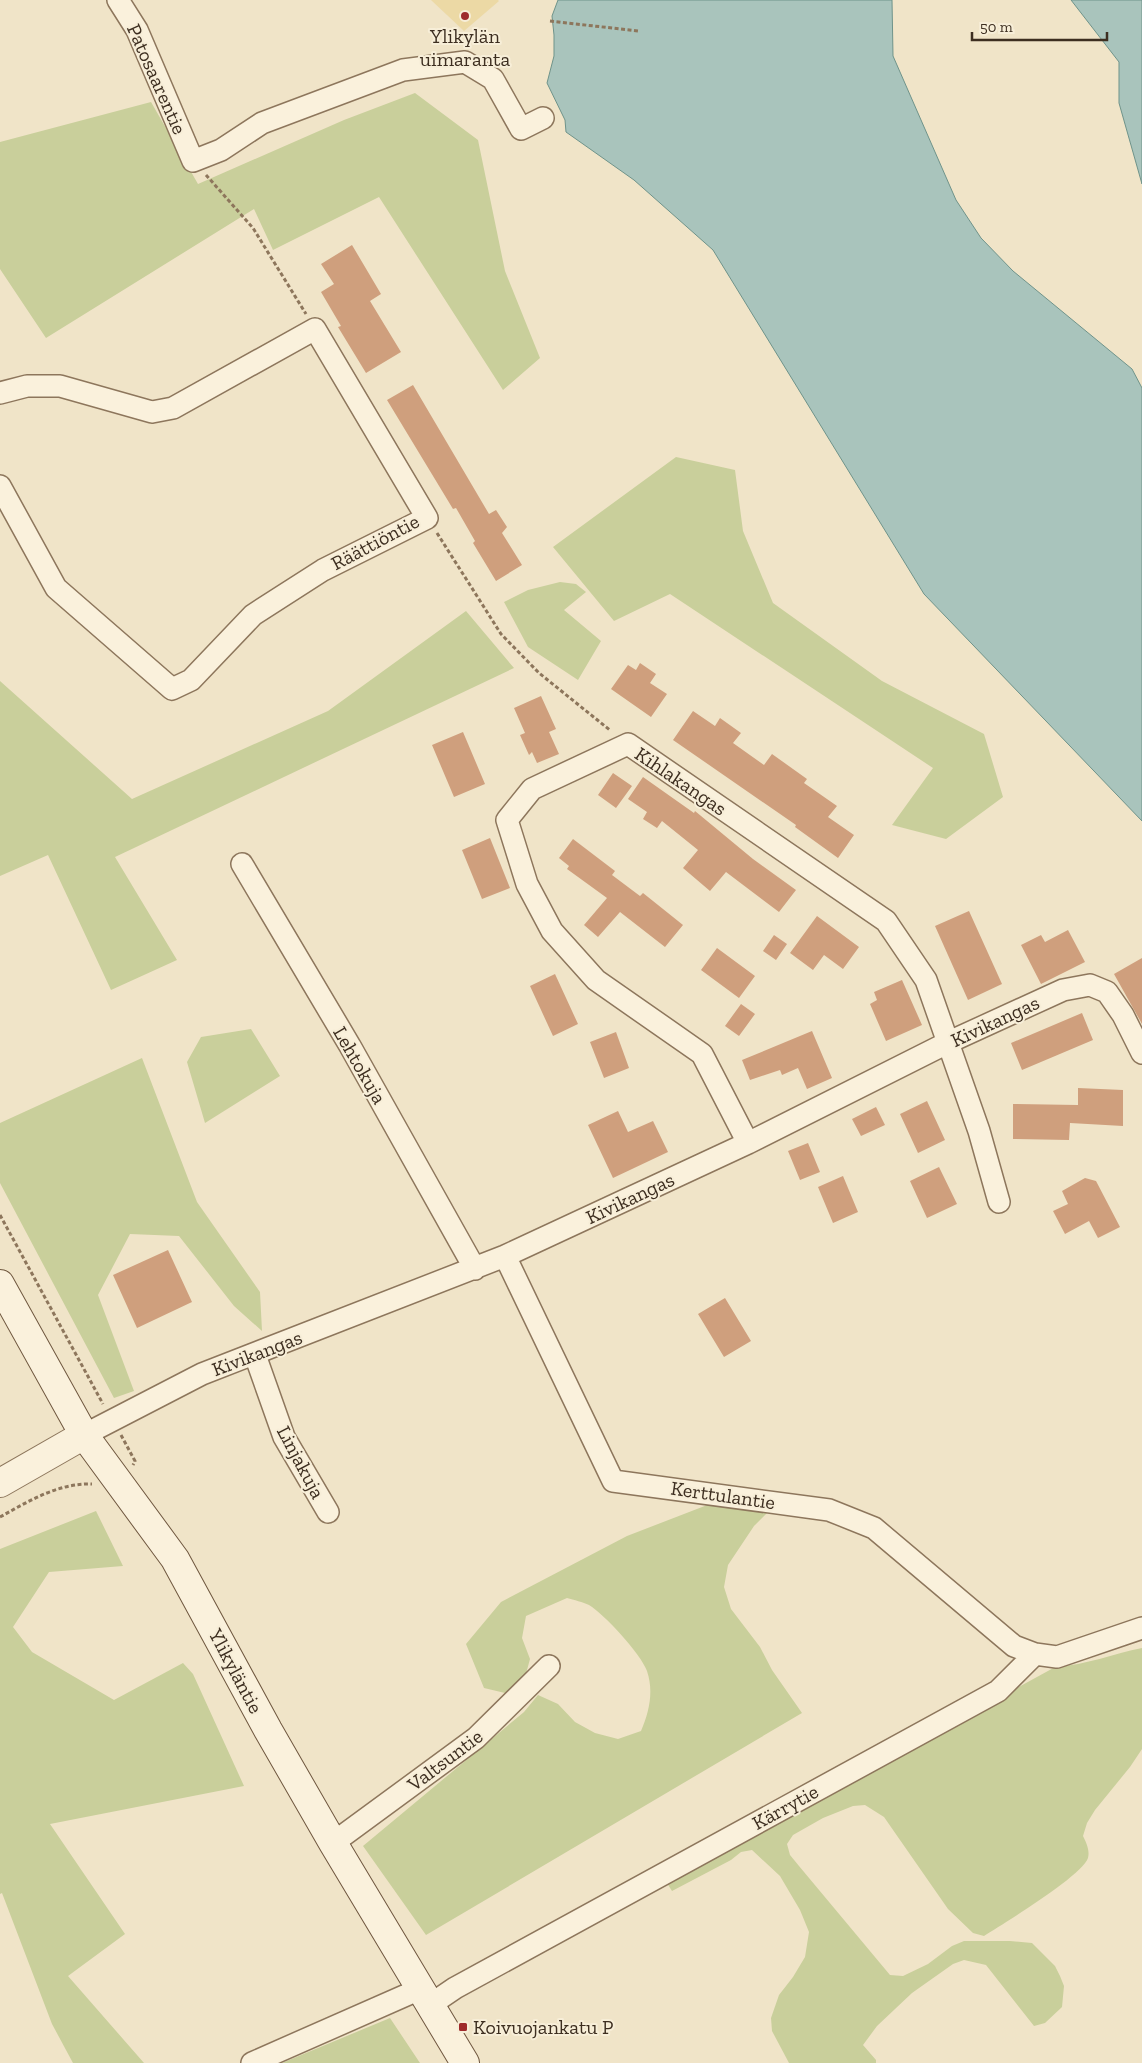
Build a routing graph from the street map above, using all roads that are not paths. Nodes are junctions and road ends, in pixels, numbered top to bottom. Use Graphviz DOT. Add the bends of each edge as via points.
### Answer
graph roads {
  1 [pos="118,0"];
  2 [pos="543,118"];
  3 [pos="0,393"];
  4 [pos="0,486"];
  5 [pos="242,864"];
  6 [pos="947,1043"];
  7 [pos="1142,1053"];
  8 [pos="748,1143"];
  9 [pos="999,1202"];
  10 [pos="506,1256"];
  11 [pos="475,1269"];
  12 [pos="0,1284"];
  13 [pos="8,1316"];
  14 [pos="255,1355"];
  15 [pos="84,1435"];
  16 [pos="0,1483"];
  17 [pos="328,1512"];
  18 [pos="1142,1628"];
  19 [pos="1035,1654"];
  20 [pos="548,1666"];
  21 [pos="333,1842"];
  22 [pos="425,1997"];
  23 [pos="252,2063"];
  24 [pos="465,2063"];
  1 -- 2 [label="street, Patosaarentie" via="137,30 193,160 221,150 262,123 403,70 464,62 493,79 521,129"];
  3 -- 4 [label="street, Räättiöntie" via="27,386 60,386 152,412 173,408 315,329 427,518 323,570 254,615 191,680 172,689 56,588"];
  5 -- 11 [label="street, Lehtokuja" via="350,1046"];
  6 -- 7 [label="street, Kivikangas" via="1063,990 1090,985 1107,992"];
  6 -- 8 [label="street, Kivikangas"];
  6 -- 8 [label="street, Kihlakangas" via="926,980 886,921 628,744 532,789 508,820 527,884 552,931 596,980 702,1054"];
  6 -- 9 [label="street, Kihlakangas" via="979,1130"];
  8 -- 10 [label="street, Kivikangas"];
  10 -- 11 [label="street, Kivikangas"];
  10 -- 19 [label="street, Kerttulantie" via="614,1481 829,1510 874,1528 1014,1646"];
  11 -- 14 [label="street, Kivikangas"];
  12 -- 13 [label="main road, Ylikyläntie"];
  13 -- 15 [label="main road, Ylikyläntie"];
  14 -- 15 [label="street, Kivikangas" via="202,1374"];
  14 -- 17 [label="street, Linjakuja" via="284,1437"];
  15 -- 16 [label="main road"];
  15 -- 21 [label="main road, Ylikyläntie" via="175,1559"];
  18 -- 19 [label="street" via="1057,1657"];
  19 -- 22 [label="street, Kärrytie" via="998,1691 455,1988"];
  20 -- 21 [label="street, Valtsuntie" via="476,1738"];
  21 -- 22 [label="main road, Ylikyläntie"];
  22 -- 23 [label="street, Kärrytie"];
  22 -- 24 [label="main road, Ylikyläntie"];
}
